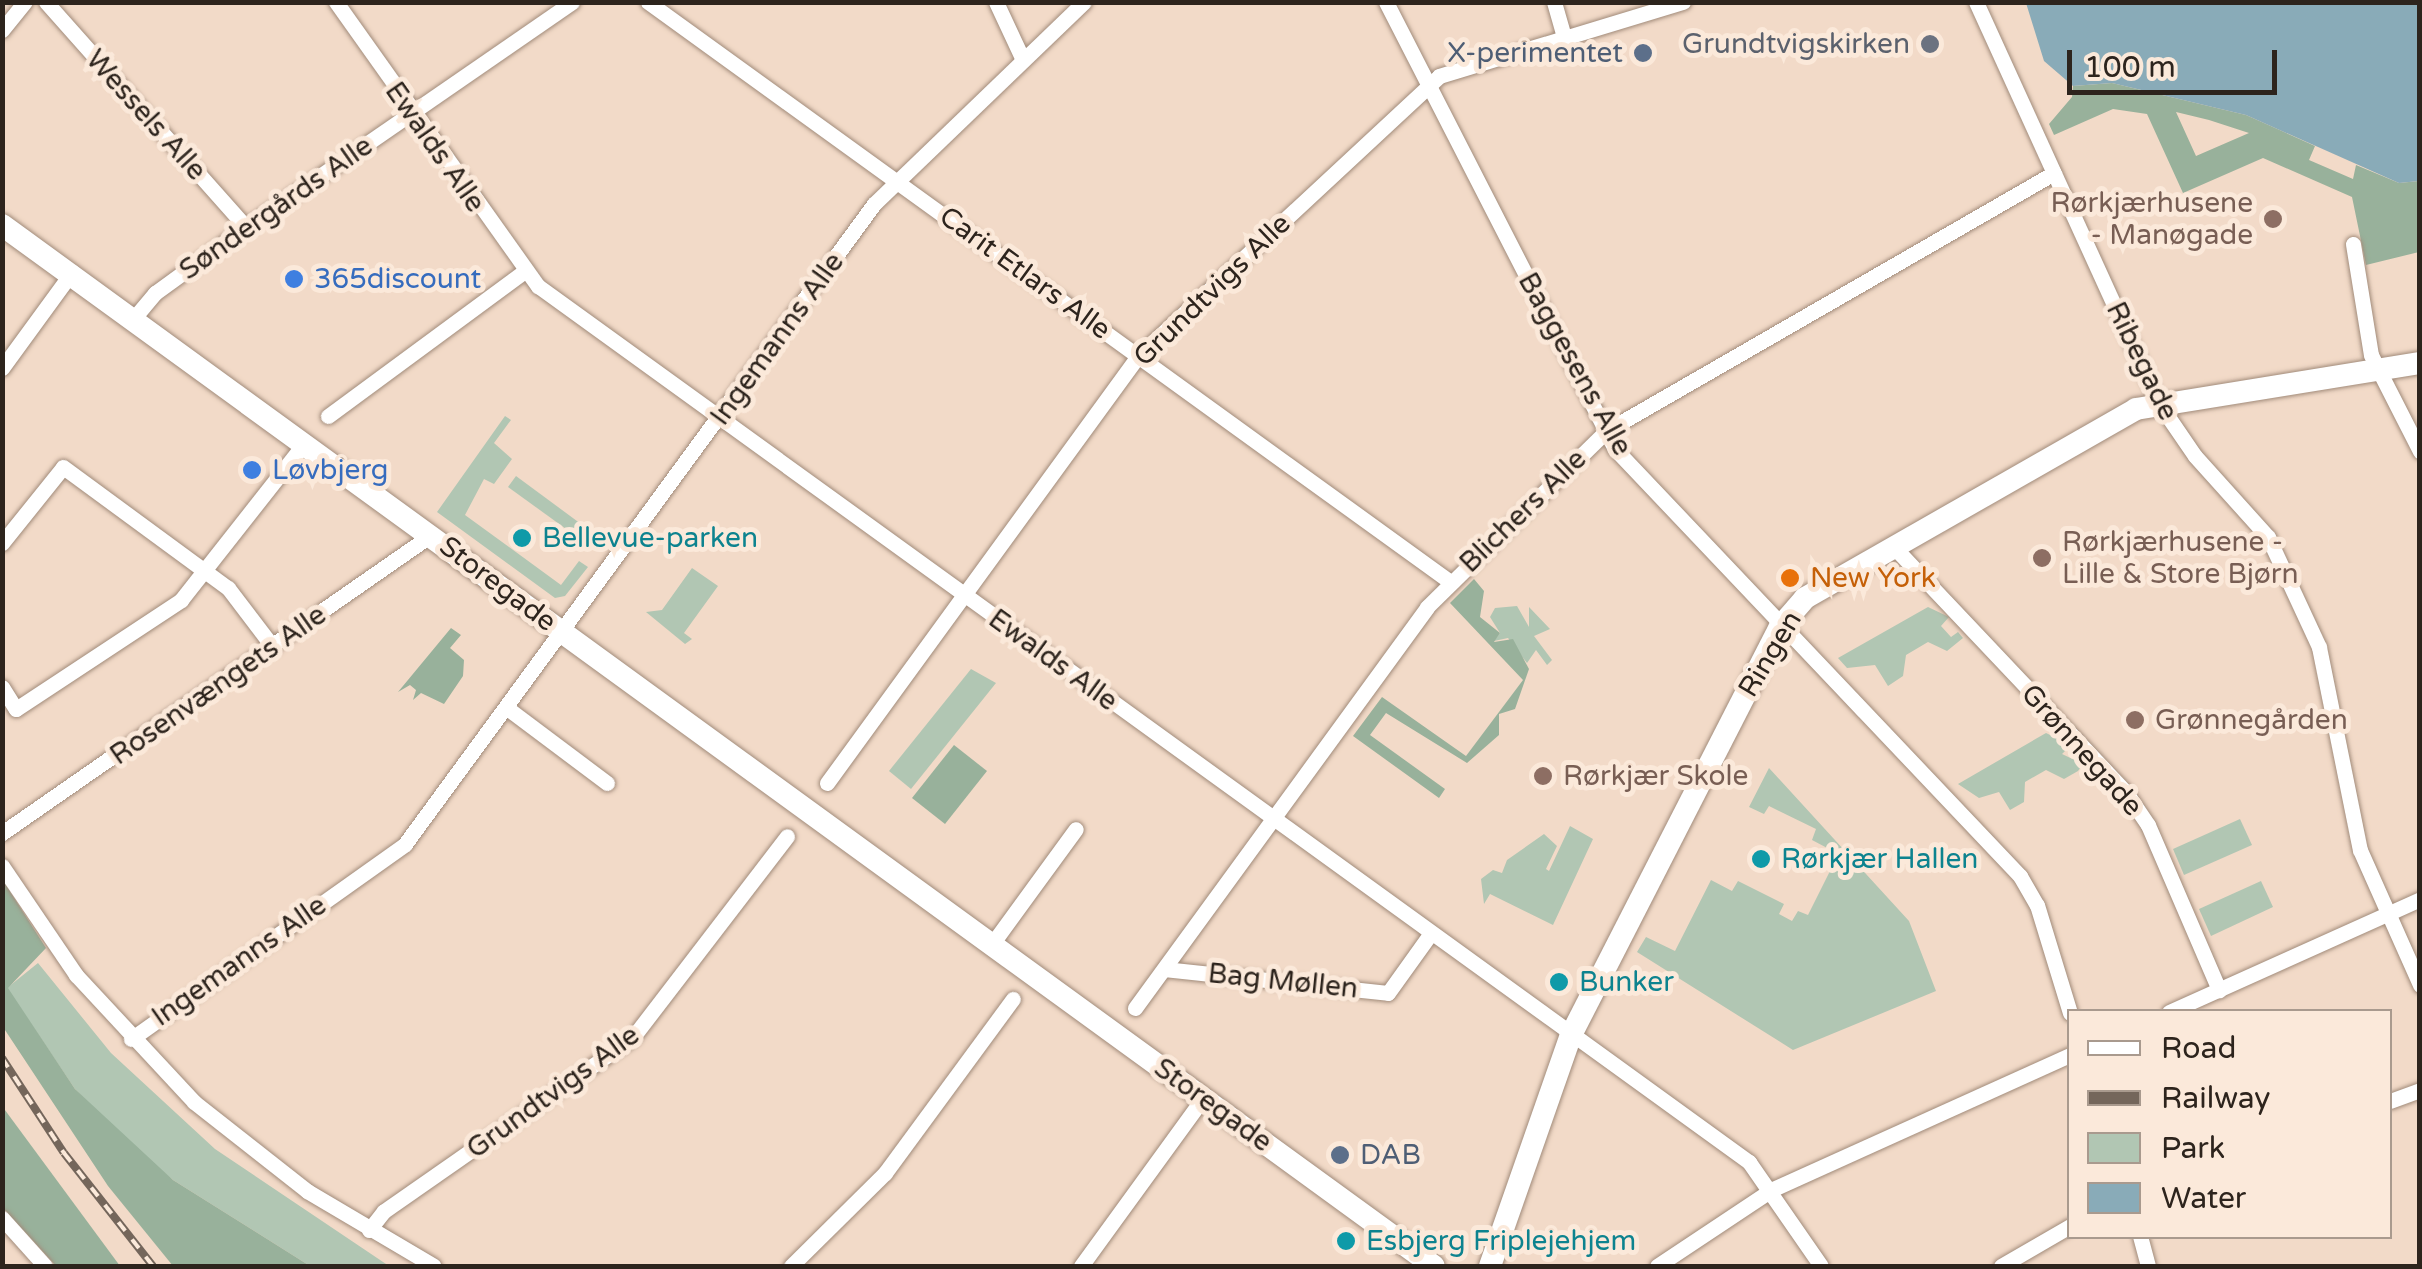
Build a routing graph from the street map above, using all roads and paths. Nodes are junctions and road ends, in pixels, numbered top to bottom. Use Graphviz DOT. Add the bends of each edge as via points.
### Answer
graph roads {
  1 [pos="25,2"];
  2 [pos="46,2"];
  3 [pos="336,2"];
  4 [pos="572,2"];
  5 [pos="648,2"];
  6 [pos="996,2"];
  7 [pos="1084,2"];
  8 [pos="1386,2"];
  9 [pos="1554,2"];
  10 [pos="1683,2"];
  11 [pos="1976,2"];
  12 [pos="2,30"];
  13 [pos="1564,38"];
  14 [pos="1024,60"];
  15 [pos="1428,87"];
  16 [pos="413,114"];
  17 [pos="2054,173"];
  18 [pos="897,180"];
  19 [pos="2,224"];
  20 [pos="246,227"];
  21 [pos="2353,244"];
  22 [pos="72,272"];
  23 [pos="523,272"];
  24 [pos="134,318"];
  25 [pos="1138,356"];
  26 [pos="2420,363"];
  27 [pos="2,368"];
  28 [pos="2383,368"];
  29 [pos="2158,402"];
  30 [pos="328,416"];
  31 [pos="720,419"];
  32 [pos="1606,431"];
  33 [pos="302,446"];
  34 [pos="2420,451"];
  35 [pos="431,535"];
  36 [pos="2,543"];
  37 [pos="1893,546"];
  38 [pos="207,571"];
  39 [pos="1449,581"];
  40 [pos="965,595"];
  41 [pos="1780,627"];
  42 [pos="563,633"];
  43 [pos="274,647"];
  44 [pos="2,687"];
  45 [pos="507,708"];
  46 [pos="607,782"];
  47 [pos="828,783"];
  48 [pos="1272,818"];
  49 [pos="1076,828"];
  50 [pos="2,834"];
  51 [pos="788,836"];
  52 [pos="2,866"];
  53 [pos="2420,899"];
  54 [pos="2388,917"];
  55 [pos="1431,933"];
  56 [pos="992,944"];
  57 [pos="1164,969"];
  58 [pos="2420,985"];
  59 [pos="2218,990"];
  60 [pos="1013,999"];
  61 [pos="1135,1008"];
  62 [pos="2069,1009"];
  63 [pos="2176,1009"];
  64 [pos="1571,1035"];
  65 [pos="131,1039"];
  66 [pos="2067,1057"];
  67 [pos="2420,1090"];
  68 [pos="1203,1098"];
  69 [pos="2392,1100"];
  70 [pos="1773,1189"];
  71 [pos="2,1218"];
  72 [pos="2067,1228"];
  73 [pos="369,1230"];
  74 [pos="2141,1239"];
  75 [pos="46,1266"];
  76 [pos="434,1266"];
  77 [pos="791,1266"];
  78 [pos="1081,1266"];
  79 [pos="1434,1266"];
  80 [pos="1490,1266"];
  81 [pos="1656,1266"];
  82 [pos="1821,1266"];
  83 [pos="2001,1266"];
  84 [pos="2148,1266"];
  1 -- 12 [label="street"];
  2 -- 20 [label="street, Wessels Alle"];
  3 -- 16 [label="street, Ewalds Alle"];
  4 -- 16 [label="street, Søndergårds Alle"];
  5 -- 18 [label="street, Carit Etlars Alle"];
  6 -- 14 [label="street"];
  7 -- 14 [label="street, Ingemanns Alle"];
  8 -- 15 [label="street, Baggesens Alle"];
  9 -- 13 [label="street"];
  10 -- 13 [label="street, Grundtvigs Alle"];
  11 -- 17 [label="street, Ribegade"];
  13 -- 15 [label="street, Grundtvigs Alle" via="1439,76"];
  14 -- 18 [label="street, Ingemanns Alle"];
  15 -- 25 [label="street, Grundtvigs Alle"];
  15 -- 32 [label="street, Baggesens Alle"];
  16 -- 20 [label="street, Søndergårds Alle"];
  16 -- 23 [label="street, Ewalds Alle"];
  17 -- 29 [label="street, Ribegade"];
  17 -- 32 [label="street, Blichers Alle"];
  18 -- 25 [label="street, Carit Etlars Alle"];
  18 -- 31 [label="street, Ingemanns Alle"];
  19 -- 22 [label="street, Storegade"];
  20 -- 24 [label="street, Søndergårds Alle" via="156,292"];
  21 -- 28 [label="street" via="2371,355"];
  22 -- 24 [label="street, Storegade"];
  22 -- 27 [label="street"];
  23 -- 30 [label="street"];
  23 -- 31 [label="street, Ewalds Alle"];
  24 -- 33 [label="street, Storegade"];
  25 -- 39 [label="street, Carit Etlars Alle"];
  25 -- 40 [label="street, Grundtvigs Alle"];
  26 -- 28 [label="street, Ringen"];
  28 -- 29 [label="street, Ringen"];
  28 -- 34 [label="street"];
  29 -- 37 [label="street, Ringen"];
  29 -- 54 [label="street, Ribegade" via="2194,456 2268,537 2319,647 2360,850"];
  31 -- 40 [label="street, Ewalds Alle"];
  31 -- 42 [label="street, Ingemanns Alle"];
  32 -- 39 [label="street, Blichers Alle"];
  32 -- 41 [label="street, Baggesens Alle"];
  33 -- 35 [label="street, Storegade"];
  33 -- 38 [label="street"];
  35 -- 42 [label="street, Storegade"];
  35 -- 43 [label="street, Rosenvængets Alle"];
  36 -- 38 [label="street" via="62,467"];
  37 -- 41 [label="street, Ringen" via="1805,598"];
  37 -- 59 [label="street, Grønnegade" via="2125,791 2148,825"];
  38 -- 43 [label="street"];
  38 -- 44 [label="street" via="181,600 16,709"];
  39 -- 48 [label="street, Blichers Alle"];
  40 -- 47 [label="street, Grundtvigs Alle"];
  40 -- 48 [label="street, Ewalds Alle"];
  41 -- 62 [label="street, Baggesens Alle" via="2020,876 2037,905"];
  41 -- 64 [label="street, Ringen"];
  42 -- 45 [label="street, Ingemanns Alle"];
  42 -- 56 [label="street, Storegade"];
  43 -- 50 [label="street, Rosenvængets Alle"];
  45 -- 46 [label="street"];
  45 -- 65 [label="street, Ingemanns Alle" via="406,844"];
  48 -- 55 [label="street, Ewalds Alle"];
  48 -- 57 [label="street, Blichers Alle"];
  49 -- 56 [label="street"];
  51 -- 73 [label="street, Grundtvigs Alle" via="633,1037 384,1212"];
  52 -- 65 [label="street" via="57,951"];
  53 -- 54 [label="street"];
  54 -- 58 [label="street, Ribegade"];
  54 -- 59 [label="street"];
  55 -- 57 [label="street, Bag Møllen" via="1388,992"];
  55 -- 64 [label="street, Ewalds Alle"];
  56 -- 68 [label="street, Storegade"];
  57 -- 61 [label="street, Blichers Alle"];
  59 -- 63 [label="street"];
  60 -- 77 [label="street" via="886,1173"];
  64 -- 70 [label="street, Ewalds Alle" via="1749,1162"];
  64 -- 80 [label="street, Ringen"];
  65 -- 73 [label="street" via="244,1145"];
  66 -- 70 [label="street"];
  67 -- 69 [label="street"];
  68 -- 78 [label="street"];
  68 -- 79 [label="street, Storegade"];
  70 -- 81 [label="street"];
  70 -- 82 [label="street, Ewalds Alle"];
  71 -- 75 [label="street"];
  72 -- 83 [label="street"];
  73 -- 76 [label="street"];
  74 -- 84 [label="street"];
}
